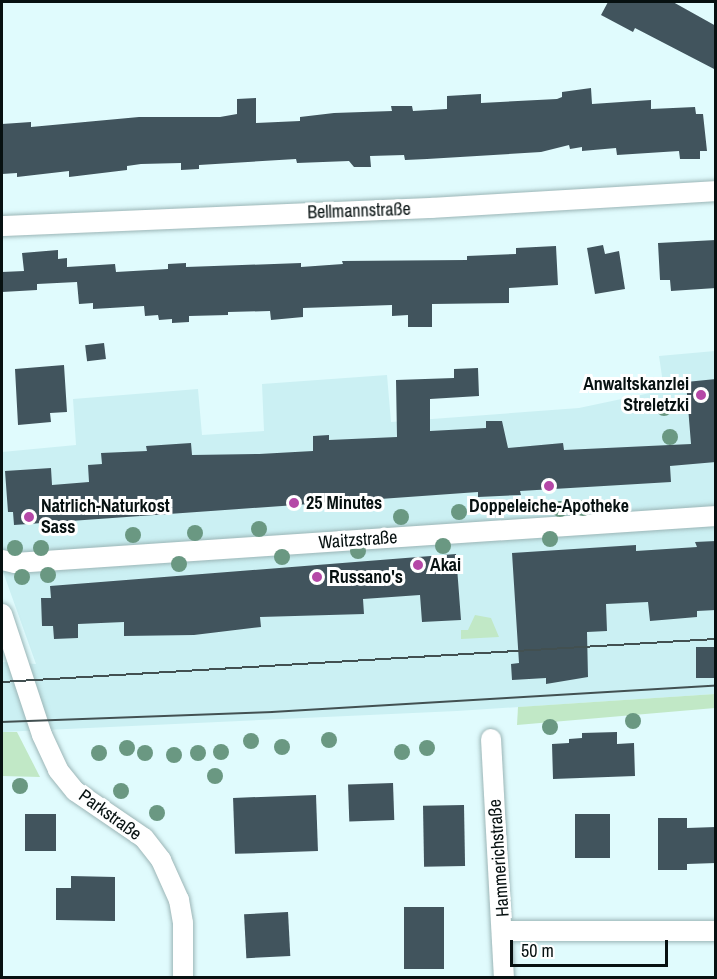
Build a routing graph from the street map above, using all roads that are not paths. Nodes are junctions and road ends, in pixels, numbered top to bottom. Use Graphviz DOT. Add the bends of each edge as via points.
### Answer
graph roads {
  1 [pos="716,191"];
  2 [pos="2,226"];
  3 [pos="716,516"];
  4 [pos="2,560"];
  5 [pos="2,614"];
  6 [pos="491,739"];
  7 [pos="503,931"];
  8 [pos="716,931"];
  9 [pos="183,978"];
  10 [pos="504,978"];
  1 -- 2 [label="street, Bellmannstraße" via="432,208"];
  3 -- 4 [label="street, Waitzstraße" via="15,563"];
  5 -- 9 [label="street, Parkstraße" via="42,735 58,770 75,791 144,838 161,860 179,900"];
  6 -- 7 [label="street, Hammerichstraße"];
  7 -- 8 [label="street"];
  7 -- 10 [label="street, Hammerichstraße"];
}
